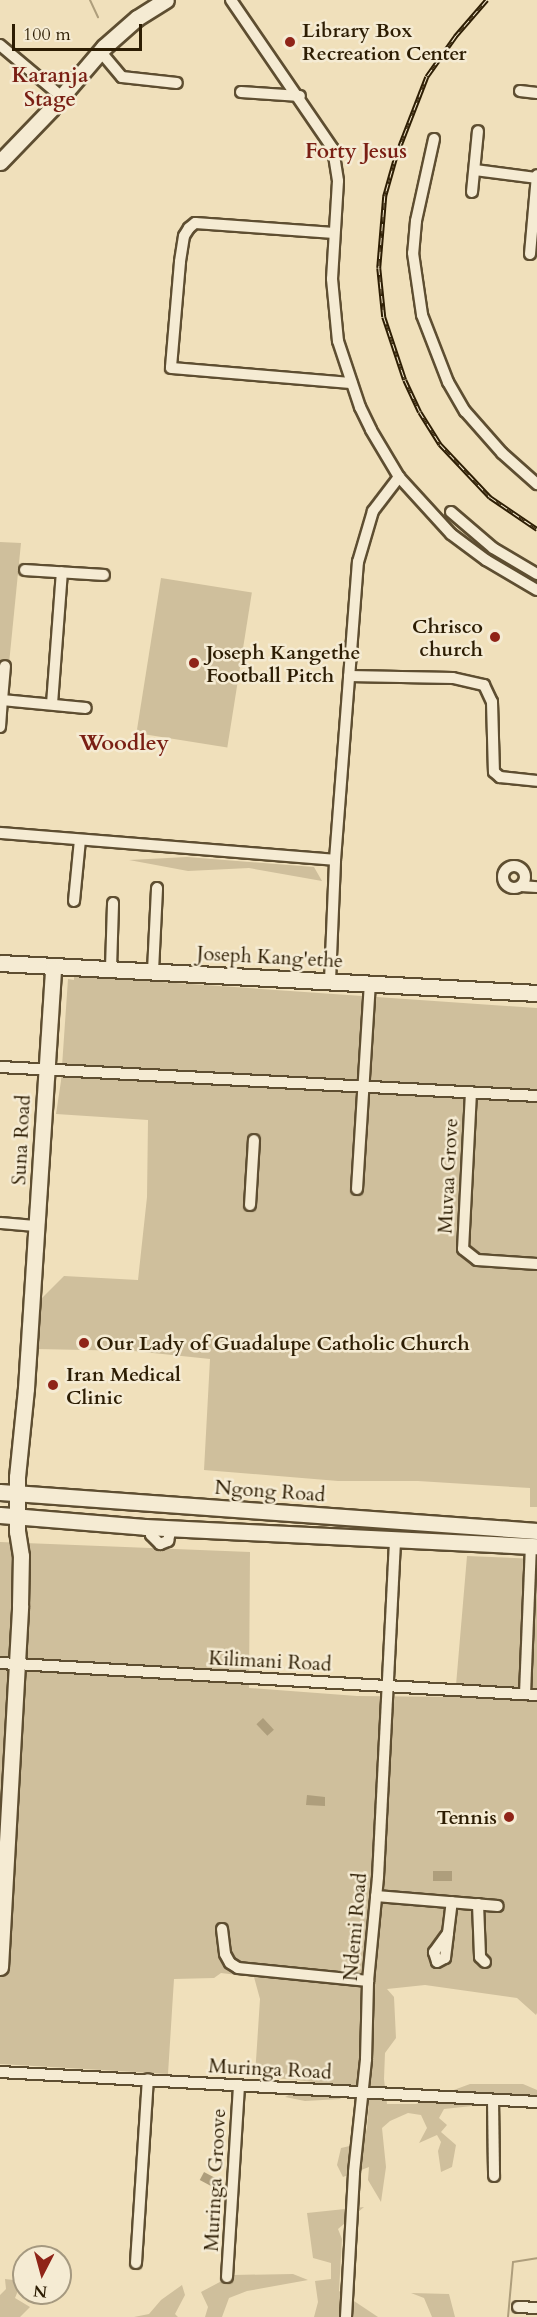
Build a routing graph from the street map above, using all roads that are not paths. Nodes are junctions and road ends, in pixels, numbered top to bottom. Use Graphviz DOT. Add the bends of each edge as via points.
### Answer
graph roads {
  1 [pos="166,0"];
  2 [pos="231,0"];
  3 [pos="1,48"];
  4 [pos="100,51"];
  5 [pos="177,83"];
  6 [pos="520,91"];
  7 [pos="241,92"];
  8 [pos="537,93"];
  9 [pos="300,96"];
  10 [pos="62,97"];
  11 [pos="478,131"];
  12 [pos="434,140"];
  13 [pos="0,162"];
  14 [pos="474,171"];
  15 [pos="537,176"];
  16 [pos="472,192"];
  17 [pos="334,233"];
  18 [pos="530,254"];
  19 [pos="351,383"];
  20 [pos="399,477"];
  21 [pos="537,484"];
  22 [pos="451,512"];
  23 [pos="25,570"];
  24 [pos="62,572"];
  25 [pos="537,574"];
  26 [pos="104,575"];
  27 [pos="537,590"];
  28 [pos="5,666"];
  29 [pos="349,676"];
  30 [pos="2,700"];
  31 [pos="52,704"];
  32 [pos="86,708"];
  33 [pos="0,727"];
  34 [pos="537,781"];
  35 [pos="0,833"];
  36 [pos="80,840"];
  37 [pos="335,860"];
  38 [pos="521,886"];
  39 [pos="537,887"];
  40 [pos="157,888"];
  41 [pos="74,901"];
  42 [pos="112,903"];
  43 [pos="0,963"];
  44 [pos="53,967"];
  45 [pos="111,968"];
  46 [pos="153,971"];
  47 [pos="330,981"];
  48 [pos="370,983"];
  49 [pos="537,993"];
  50 [pos="0,1067"];
  51 [pos="46,1070"];
  52 [pos="362,1087"];
  53 [pos="471,1092"];
  54 [pos="537,1096"];
  55 [pos="254,1140"];
  56 [pos="357,1189"];
  57 [pos="250,1206"];
  58 [pos="0,1223"];
  59 [pos="36,1226"];
  60 [pos="537,1264"];
  61 [pos="0,1492"];
  62 [pos="17,1495"];
  63 [pos="0,1515"];
  64 [pos="17,1515"];
  65 [pos="537,1531"];
  66 [pos="395,1539"];
  67 [pos="534,1546"];
  68 [pos="0,1663"];
  69 [pos="17,1664"];
  70 [pos="386,1686"];
  71 [pos="525,1694"];
  72 [pos="537,1695"];
  73 [pos="376,1896"];
  74 [pos="452,1902"];
  75 [pos="478,1904"];
  76 [pos="498,1906"];
  77 [pos="222,1929"];
  78 [pos="448,1933"];
  79 [pos="485,1962"];
  80 [pos="0,1966"];
  81 [pos="368,1981"];
  82 [pos="0,2072"];
  83 [pos="148,2079"];
  84 [pos="239,2085"];
  85 [pos="363,2092"];
  86 [pos="493,2100"];
  87 [pos="537,2102"];
  88 [pos="494,2176"];
  89 [pos="136,2263"];
  90 [pos="228,2277"];
  91 [pos="518,2307"];
  92 [pos="537,2308"];
  93 [pos="346,2317"];
  1 -- 4 [label="street" via="137,18"];
  2 -- 9 [label="street"];
  3 -- 10 [label="street"];
  4 -- 5 [label="street" via="122,77"];
  4 -- 10 [label="street"];
  6 -- 8 [label="street"];
  7 -- 9 [label="street"];
  9 -- 17 [label="street" via="338,164"];
  10 -- 13 [label="street"];
  11 -- 14 [label="street"];
  12 -- 21 [label="street" via="413,253 422,315 448,382 465,411 502,453"];
  14 -- 15 [label="street"];
  14 -- 16 [label="street"];
  15 -- 18 [label="street"];
  17 -- 19 [label="street" via="335,321"];
  17 -- 19 [label="street" via="195,224 189,228 180,262 171,368"];
  19 -- 20 [label="street" via="371,430"];
  20 -- 27 [label="street" via="460,543"];
  20 -- 29 [label="street" via="373,511 357,562"];
  22 -- 25 [label="street" via="493,548"];
  23 -- 24 [label="street"];
  24 -- 26 [label="street"];
  24 -- 31 [label="street"];
  28 -- 30 [label="street"];
  29 -- 34 [label="street" via="453,678 484,685 492,702 494,772 500,777"];
  29 -- 37 [label="street"];
  30 -- 31 [label="street"];
  30 -- 33 [label="street"];
  31 -- 32 [label="street"];
  35 -- 36 [label="street"];
  36 -- 37 [label="street"];
  36 -- 41 [label="street"];
  37 -- 47 [label="street"];
  38 -- 39 [label="street"];
  40 -- 46 [label="street"];
  42 -- 45 [label="street"];
  43 -- 44 [label="street, Joseph Kang'ethe"];
  44 -- 45 [label="street, Joseph Kang'ethe"];
  44 -- 51 [label="street, Suna Road"];
  45 -- 46 [label="street, Joseph Kang'ethe"];
  46 -- 47 [label="street, Joseph Kang'ethe"];
  47 -- 48 [label="street, Joseph Kang'ethe"];
  48 -- 49 [label="street, Joseph Kang'ethe"];
  48 -- 52 [label="street"];
  50 -- 51 [label="street"];
  51 -- 52 [label="street"];
  51 -- 59 [label="street, Suna Road"];
  52 -- 53 [label="street"];
  52 -- 56 [label="street"];
  53 -- 54 [label="street, Muvaa Grove"];
  53 -- 60 [label="street, Muvaa Grove" via="463,1249 477,1260"];
  55 -- 57 [label="street"];
  58 -- 59 [label="street"];
  59 -- 62 [label="street, Suna Road"];
  61 -- 62 [label="street, Ngong Road"];
  62 -- 64 [label="street, Suna Road"];
  62 -- 65 [label="street, Ngong Road"];
  63 -- 64 [label="street, Ngong Road"];
  64 -- 66 [label="street, Ngong Road" via="152,1527"];
  64 -- 69 [label="street, Suna Road" via="21,1556"];
  66 -- 67 [label="street, Ngong Road"];
  66 -- 70 [label="street, Ndemi Road"];
  67 -- 71 [label="street"];
  68 -- 69 [label="street, Kilimani Road"];
  69 -- 70 [label="street, Kilimani Road"];
  69 -- 80 [label="street, Suna Road"];
  70 -- 71 [label="street, Kilimani Road"];
  70 -- 73 [label="street, Ndemi Road"];
  71 -- 72 [label="street, Kilimani Road"];
  73 -- 74 [label="street"];
  73 -- 81 [label="street, Ndemi Road"];
  74 -- 75 [label="street"];
  74 -- 78 [label="street"];
  75 -- 76 [label="street"];
  75 -- 79 [label="street" via="480,1957"];
  77 -- 81 [label="street" via="225,1954 238,1968"];
  81 -- 85 [label="street, Ndemi Road"];
  82 -- 83 [label="street, Muringa Road"];
  83 -- 84 [label="street, Muringa Road"];
  83 -- 89 [label="street"];
  84 -- 85 [label="street, Muringa Road"];
  84 -- 90 [label="street, Muringa Groove"];
  85 -- 86 [label="street, Muringa Road"];
  85 -- 93 [label="street, Ndemi Road"];
  86 -- 87 [label="street, Muringa Road"];
  86 -- 88 [label="street"];
  91 -- 92 [label="street"];
}
